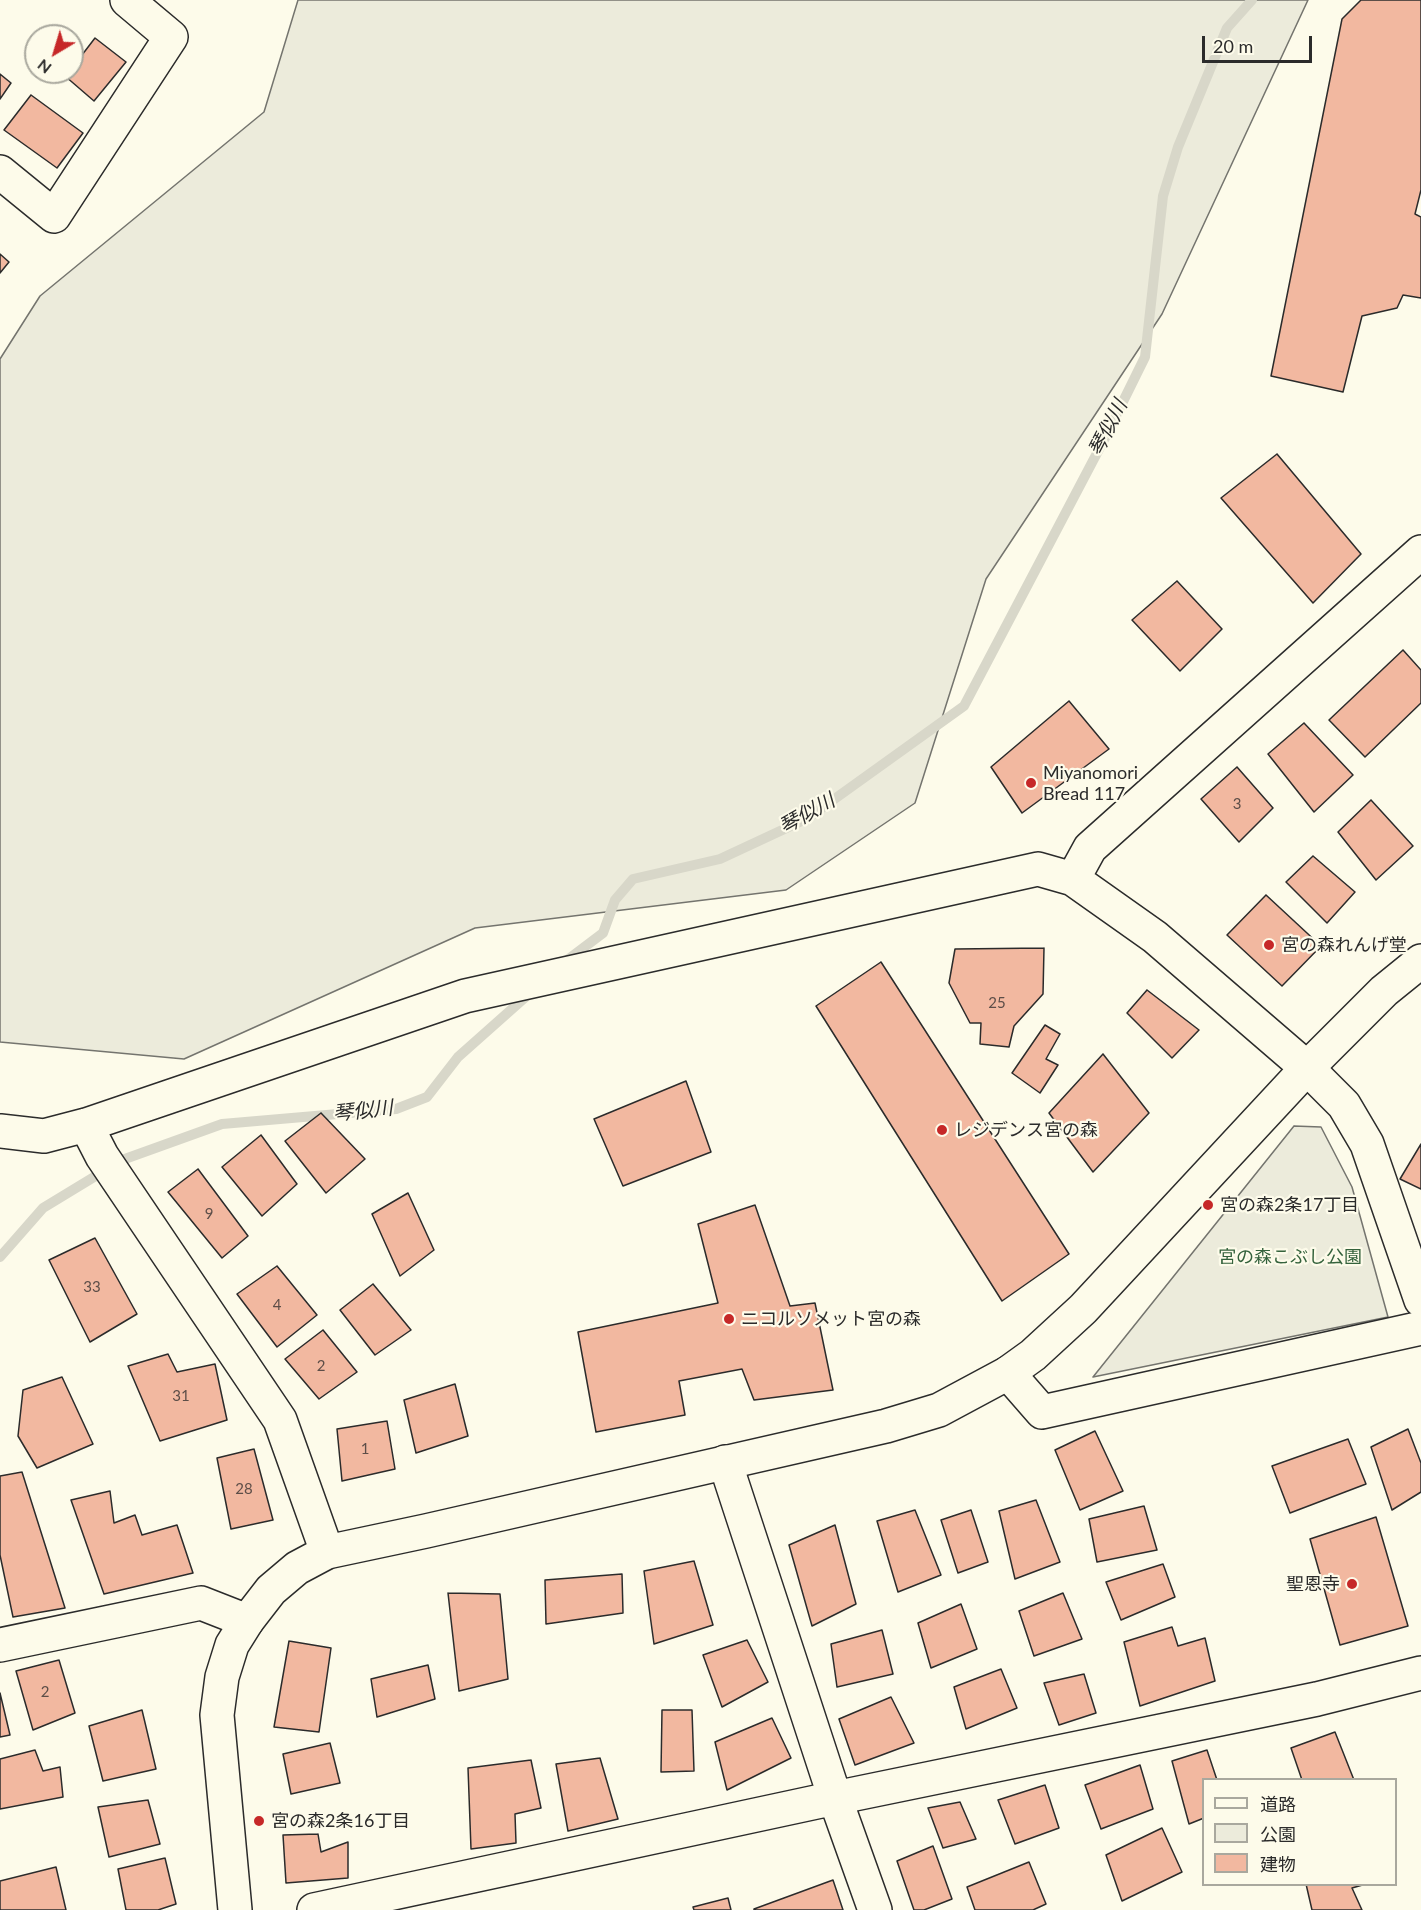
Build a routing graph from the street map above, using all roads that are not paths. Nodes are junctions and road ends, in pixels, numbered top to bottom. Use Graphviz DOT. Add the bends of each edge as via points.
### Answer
graph roads {
  1 [pos="128,0"];
  2 [pos="0,172"];
  3 [pos="1421,552"];
  4 [pos="1073,879"];
  5 [pos="1421,961"];
  6 [pos="1307,1068"];
  7 [pos="86,1125"];
  8 [pos="0,1131"];
  9 [pos="1421,1300"];
  10 [pos="1421,1328"];
  11 [pos="1008,1373"];
  12 [pos="725,1462"];
  13 [pos="327,1552"];
  14 [pos="247,1621"];
  15 [pos="0,1645"];
  16 [pos="1421,1673"];
  17 [pos="835,1798"];
  18 [pos="235,1910"];
  19 [pos="314,1910"];
  20 [pos="875,1910"];
  1 -- 2 [label="street" via="171,37 54,216"];
  3 -- 4 [label="street" via="1090,848"];
  4 -- 6 [label="street" via="1155,937"];
  4 -- 7 [label="street" via="1038,869 465,996"];
  5 -- 6 [label="street" via="1384,991"];
  6 -- 9 [label="street" via="1344,1105 1367,1144"];
  6 -- 11 [label="street" via="1083,1309"];
  7 -- 8 [label="street" via="44,1136"];
  7 -- 13 [label="street" via="102,1156 280,1420"];
  10 -- 11 [label="street" via="1042,1412"];
  11 -- 12 [label="street" via="939,1410 886,1426"];
  12 -- 13 [label="street"];
  12 -- 17 [label="street"];
  13 -- 14 [label="street" via="297,1568 271,1590"];
  14 -- 15 [label="street" via="201,1603"];
  14 -- 18 [label="street" via="232,1646 222,1677 217,1715"];
  16 -- 17 [label="street" via="1317,1700"];
  17 -- 19 [label="street"];
  17 -- 20 [label="street"];
}
